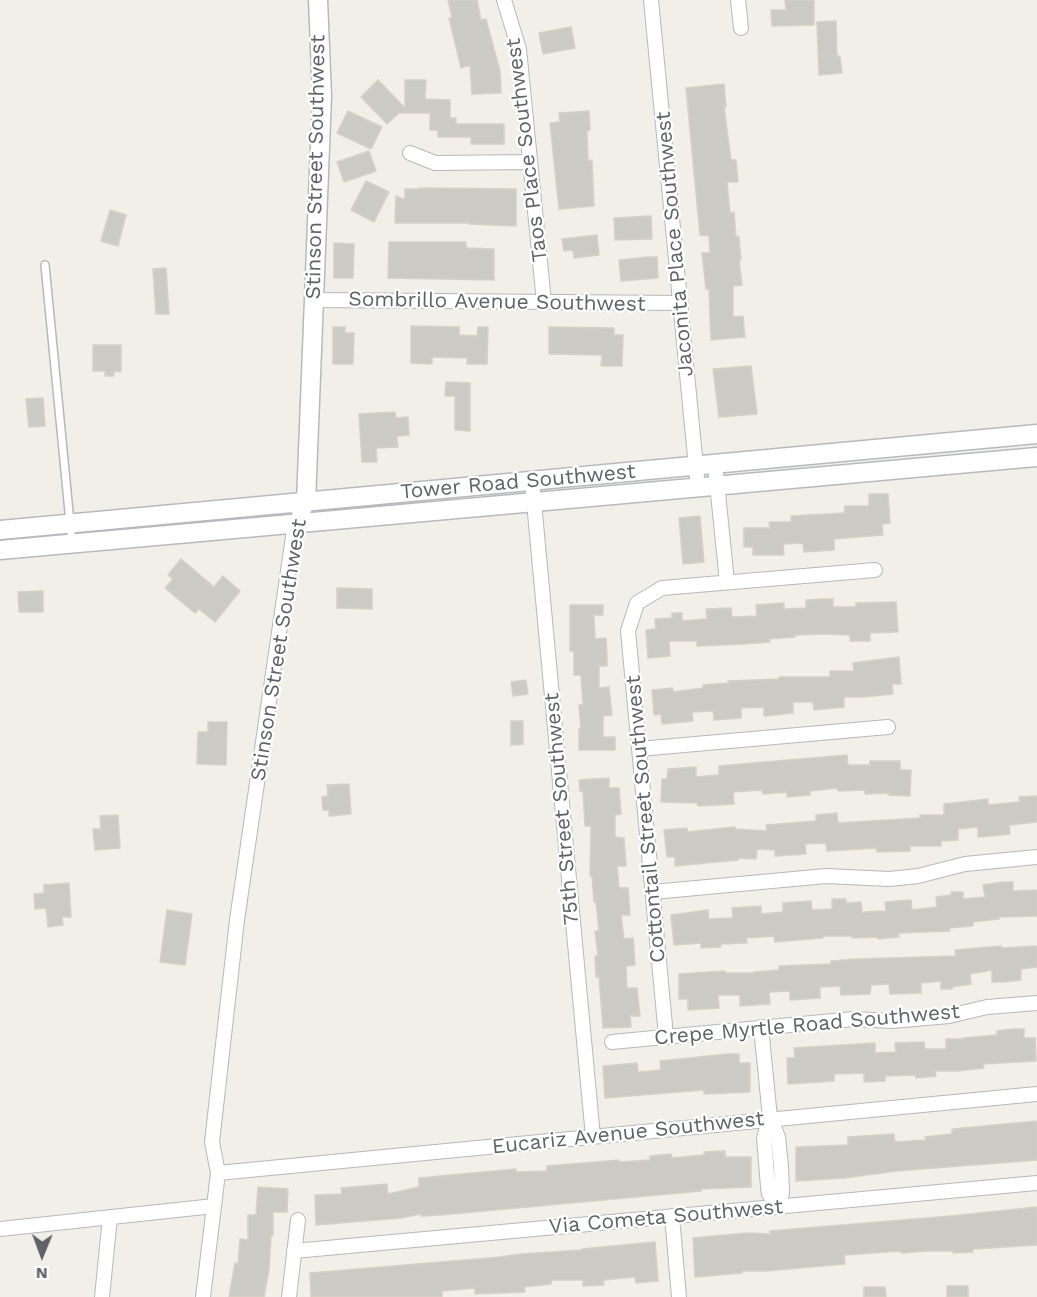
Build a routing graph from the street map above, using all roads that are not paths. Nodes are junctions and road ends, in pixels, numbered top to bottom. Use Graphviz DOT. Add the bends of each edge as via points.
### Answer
graph roads {
  1 [pos="318,0"];
  2 [pos="504,0"];
  3 [pos="651,0"];
  4 [pos="738,0"];
  5 [pos="741,28"];
  6 [pos="410,153"];
  7 [pos="530,162"];
  8 [pos="45,265"];
  9 [pos="312,300"];
  10 [pos="544,302"];
  11 [pos="681,303"];
  12 [pos="1037,434"];
  13 [pos="1032,459"];
  14 [pos="716,464"];
  15 [pos="695,465"];
  16 [pos="532,481"];
  17 [pos="717,486"];
  18 [pos="698,488"];
  19 [pos="306,502"];
  20 [pos="534,503"];
  21 [pos="295,523"];
  22 [pos="70,524"];
  23 [pos="0,530"];
  24 [pos="72,543"];
  25 [pos="0,550"];
  26 [pos="875,570"];
  27 [pos="727,582"];
  28 [pos="888,727"];
  29 [pos="639,749"];
  30 [pos="1037,857"];
  31 [pos="653,892"];
  32 [pos="1037,1003"];
  33 [pos="761,1027"];
  34 [pos="666,1036"];
  35 [pos="612,1042"];
  36 [pos="1037,1094"];
  37 [pos="770,1118"];
  38 [pos="593,1137"];
  39 [pos="218,1173"];
  40 [pos="1037,1183"];
  41 [pos="214,1206"];
  42 [pos="778,1207"];
  43 [pos="672,1216"];
  44 [pos="110,1217"];
  45 [pos="298,1220"];
  46 [pos="0,1229"];
  47 [pos="294,1251"];
  48 [pos="102,1297"];
  49 [pos="203,1297"];
  50 [pos="289,1297"];
  51 [pos="679,1297"];
  1 -- 9 [label="street, Stinson Street Southwest" via="322,96"];
  2 -- 7 [label="street, Taos Place Southwest" via="519,49"];
  3 -- 11 [label="street, Jaconita Place Southwest"];
  4 -- 5 [label="street"];
  6 -- 7 [label="street" via="435,163"];
  7 -- 10 [label="street, Taos Place Southwest"];
  8 -- 22 [label="lane"];
  9 -- 10 [label="street, Sombrillo Avenue Southwest"];
  9 -- 19 [label="street, Stinson Street Southwest"];
  10 -- 11 [label="street, Sombrillo Avenue Southwest"];
  11 -- 15 [label="street, Jaconita Place Southwest"];
  12 -- 14 [label="street, Tower Road Southwest"];
  13 -- 17 [label="street, Tower Road Southwest"];
  14 -- 15 [label="street, Tower Road Southwest"];
  14 -- 17 [label="street"];
  15 -- 16 [label="street, Tower Road Southwest"];
  15 -- 18 [label="street, Jaconita Place Southwest"];
  16 -- 19 [label="street, Tower Road Southwest"];
  16 -- 20 [label="street, 75th Street Southwest"];
  17 -- 18 [label="street, Tower Road Southwest"];
  17 -- 27 [label="street"];
  18 -- 20 [label="street, Tower Road Southwest"];
  19 -- 21 [label="street, Stinson Street Southwest"];
  19 -- 22 [label="street, Tower Road Southwest"];
  20 -- 21 [label="street, Tower Road Southwest"];
  20 -- 38 [label="street, 75th Street Southwest"];
  21 -- 24 [label="street, Tower Road Southwest"];
  21 -- 39 [label="street, Stinson Street Southwest" via="237,920 212,1142"];
  22 -- 23 [label="street, Tower Road Southwest"];
  22 -- 24 [label="lane"];
  24 -- 25 [label="street, Tower Road Southwest"];
  26 -- 27 [label="street"];
  27 -- 29 [label="street, Cottontail Street Southwest" via="662,588 637,603 628,631"];
  28 -- 29 [label="street"];
  29 -- 31 [label="street, Cottontail Street Southwest"];
  30 -- 31 [label="street" via="965,864 889,879 826,876"];
  31 -- 34 [label="street, Cottontail Street Southwest"];
  32 -- 33 [label="street, Crepe Myrtle Road Southwest" via="892,1021 854,1019"];
  33 -- 34 [label="street, Crepe Myrtle Road Southwest"];
  33 -- 37 [label="street"];
  34 -- 35 [label="street, Crepe Myrtle Road Southwest"];
  36 -- 37 [label="street, Eucariz Avenue Southwest"];
  37 -- 38 [label="street, Eucariz Avenue Southwest"];
  37 -- 42 [label="street" via="764,1138 768,1187"];
  38 -- 39 [label="street, Eucariz Avenue Southwest"];
  39 -- 41 [label="street, Stinson Street Southwest"];
  40 -- 42 [label="street, Via Cometa Southwest"];
  41 -- 44 [label="street"];
  41 -- 49 [label="street, Stinson Street Southwest"];
  42 -- 43 [label="street, Via Cometa Southwest"];
  43 -- 47 [label="street, Via Cometa Southwest"];
  43 -- 51 [label="street"];
  44 -- 46 [label="street"];
  44 -- 48 [label="street"];
  45 -- 47 [label="street"];
  47 -- 50 [label="street"];
}
